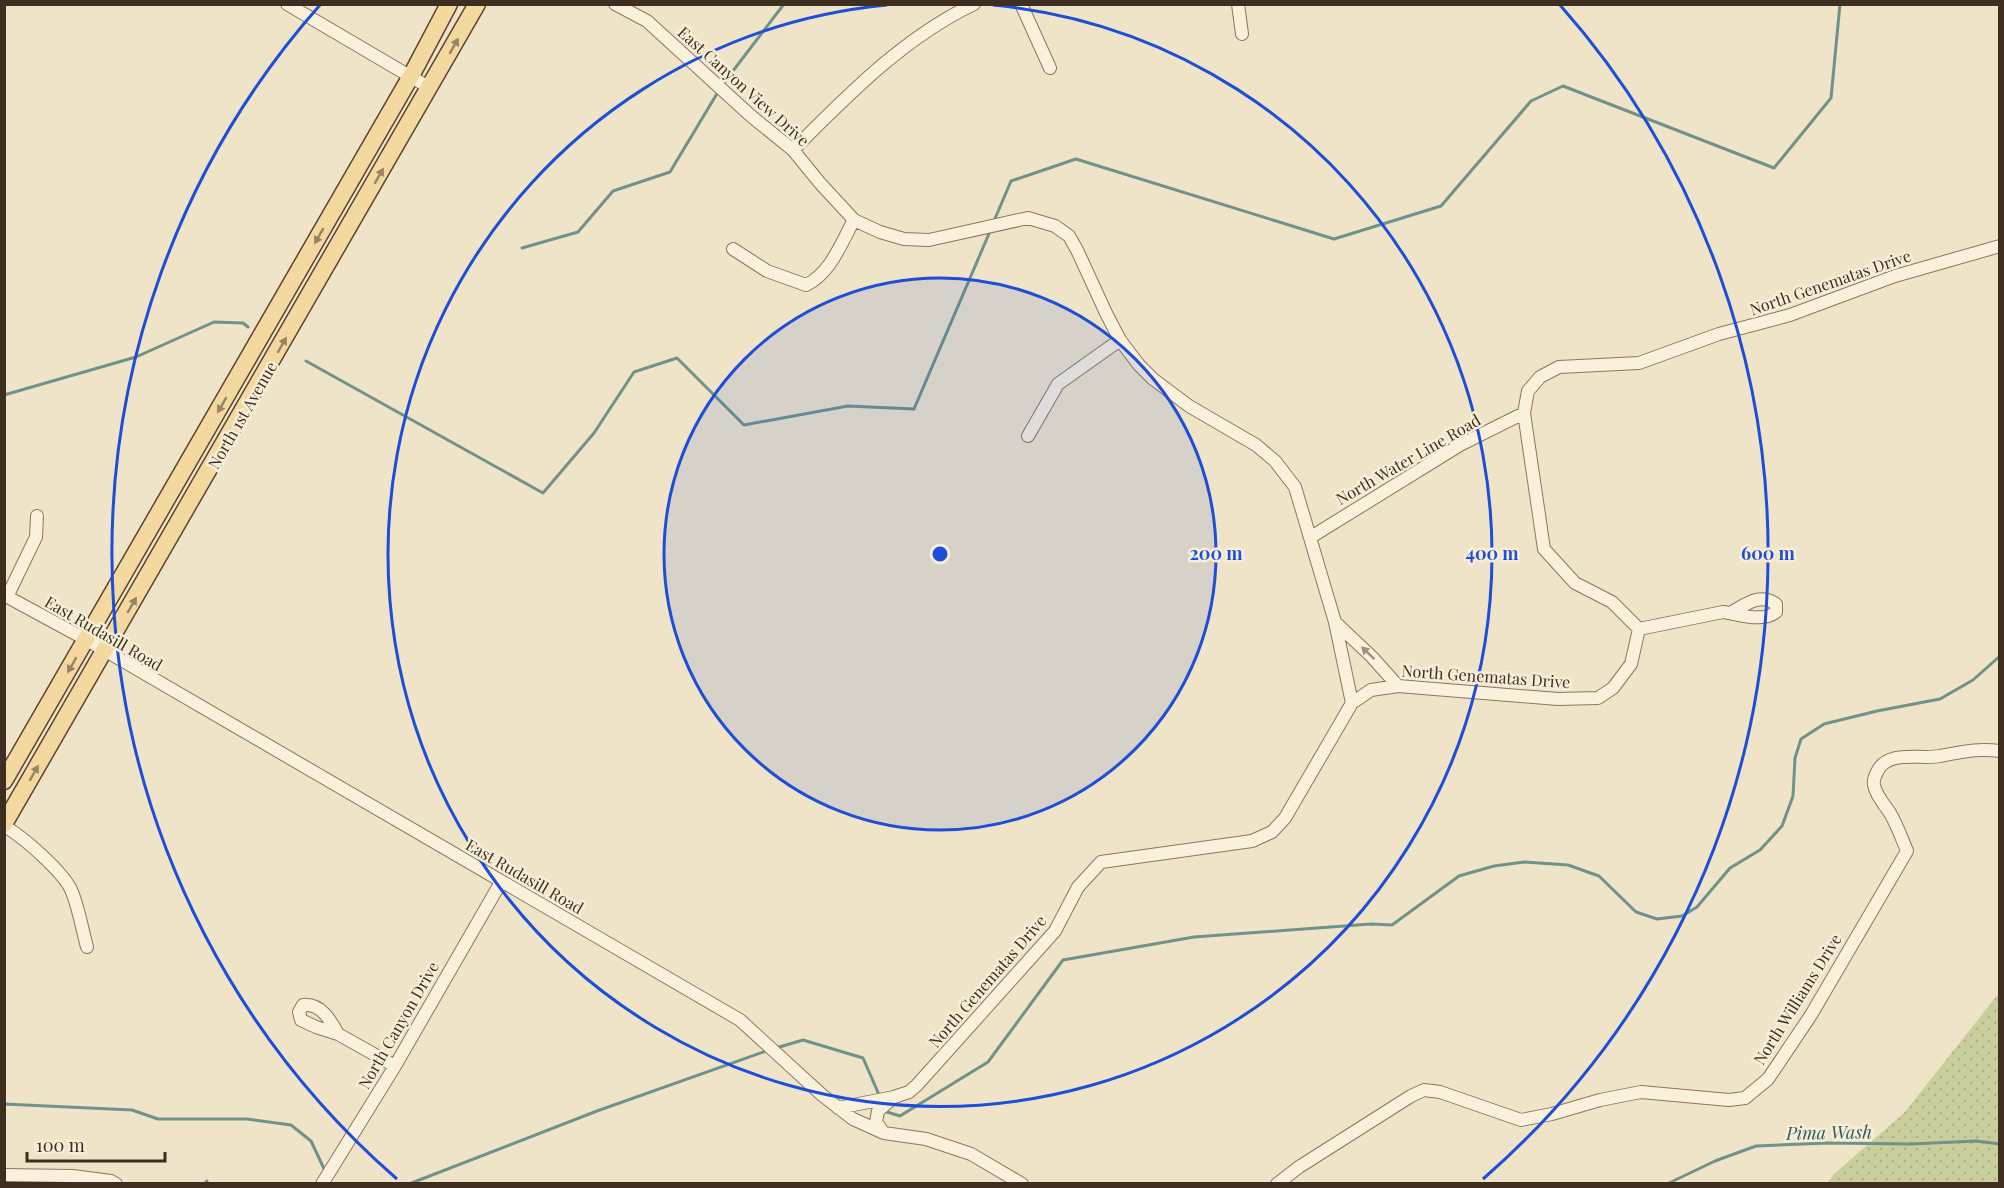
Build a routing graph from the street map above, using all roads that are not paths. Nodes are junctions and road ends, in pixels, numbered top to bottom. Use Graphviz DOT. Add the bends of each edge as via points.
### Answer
graph roads {
  1 [pos="287,4"];
  2 [pos="449,4"];
  3 [pos="477,4"];
  4 [pos="615,4"];
  5 [pos="974,4"];
  6 [pos="1021,4"];
  7 [pos="1238,4"];
  8 [pos="1242,34"];
  9 [pos="1050,68"];
  10 [pos="411,76"];
  11 [pos="430,88"];
  12 [pos="793,150"];
  13 [pos="854,220"];
  14 [pos="2000,246"];
  15 [pos="733,249"];
  16 [pos="1120,340"];
  17 [pos="1524,413"];
  18 [pos="1028,436"];
  19 [pos="37,516"];
  20 [pos="1311,537"];
  21 [pos="6,596"];
  22 [pos="1730,613"];
  23 [pos="1335,622"];
  24 [pos="1640,628"];
  25 [pos="87,640"];
  26 [pos="105,652"];
  27 [pos="1398,686"];
  28 [pos="1352,704"];
  29 [pos="2000,751"];
  30 [pos="4,781"];
  31 [pos="4,825"];
  32 [pos="501,882"];
  33 [pos="87,947"];
  34 [pos="338,1034"];
  35 [pos="394,1066"];
  36 [pos="897,1096"];
  37 [pos="838,1108"];
  38 [pos="883,1132"];
  39 [pos="4,1174"];
  40 [pos="73,1180"];
  41 [pos="116,1184"];
  42 [pos="322,1184"];
  43 [pos="1022,1184"];
  44 [pos="1277,1184"];
  1 -- 10 [label="street"];
  2 -- 10 [label="main road, North 1st Avenue"];
  11 -- 3 [label="main road, North 1st Avenue, one-way"];
  4 -- 12 [label="street, East Canyon View Drive" via="647,21"];
  5 -- 12 [label="street" via="948,17 870,74"];
  6 -- 9 [label="street"];
  7 -- 8 [label="street"];
  10 -- 11 [label="street"];
  10 -- 25 [label="main road, North 1st Avenue, one-way"];
  26 -- 11 [label="main road, North 1st Avenue, one-way"];
  12 -- 13 [label="street, East Canyon View Drive"];
  13 -- 15 [label="street" via="826,270 806,285 767,272"];
  13 -- 16 [label="street, East Canyon View Drive" via="896,237 929,240 1028,218 1055,226 1069,236 1077,250"];
  14 -- 17 [label="street, North Genematas Drive" via="1895,276 1790,315 1719,334 1639,363 1559,367 1540,377 1528,391"];
  16 -- 18 [label="street" via="1058,384"];
  16 -- 20 [label="street, East Canyon View Drive" via="1153,379 1275,461 1295,487"];
  17 -- 20 [label="street, North Water Line Road" via="1451,450"];
  17 -- 24 [label="street, North Genematas Drive" via="1544,549 1575,583 1612,602"];
  19 -- 21 [label="street" via="36,537"];
  20 -- 23 [label="street, East Canyon View Drive"];
  21 -- 25 [label="street, East Rudasill Road"];
  22 -- 24 [label="street"];
  27 -- 23 [label="street, one-way"];
  23 -- 28 [label="street, East Canyon View Drive"];
  24 -- 27 [label="street, North Genematas Drive" via="1631,664 1613,688 1598,698 1557,699"];
  25 -- 26 [label="street, East Rudasill Road"];
  25 -- 30 [label="main road, North 1st Avenue, one-way"];
  31 -- 26 [label="main road, North 1st Avenue, one-way"];
  26 -- 32 [label="street, East Rudasill Road"];
  27 -- 28 [label="street, North Genematas Drive" via="1371,690"];
  28 -- 36 [label="street, North Genematas Drive" via="1285,818 1272,832 1233,845 1101,862 1078,887 1055,931 1011,982 917,1085"];
  29 -- 44 [label="street, North Williams Drive" via="1902,757 1881,765 1874,786 1907,851 1806,1023 1767,1078 1745,1098 1641,1092 1521,1120 1424,1090"];
  31 -- 33 [label="street" via="48,862 72,890"];
  32 -- 35 [label="street, North Canyon Drive"];
  32 -- 37 [label="street, East Rudasill Road" via="740,1020"];
  34 -- 35 [label="street"];
  35 -- 42 [label="street, North Canyon Drive"];
  36 -- 37 [label="street, North Genematas Drive"];
  36 -- 38 [label="street" via="878,1111 876,1122"];
  37 -- 38 [label="street, East Rudasill Road"];
  38 -- 43 [label="street, East Rudasill Road" via="926,1139 971,1154"];
  39 -- 40 [label="street"];
  40 -- 41 [label="street"];
}
